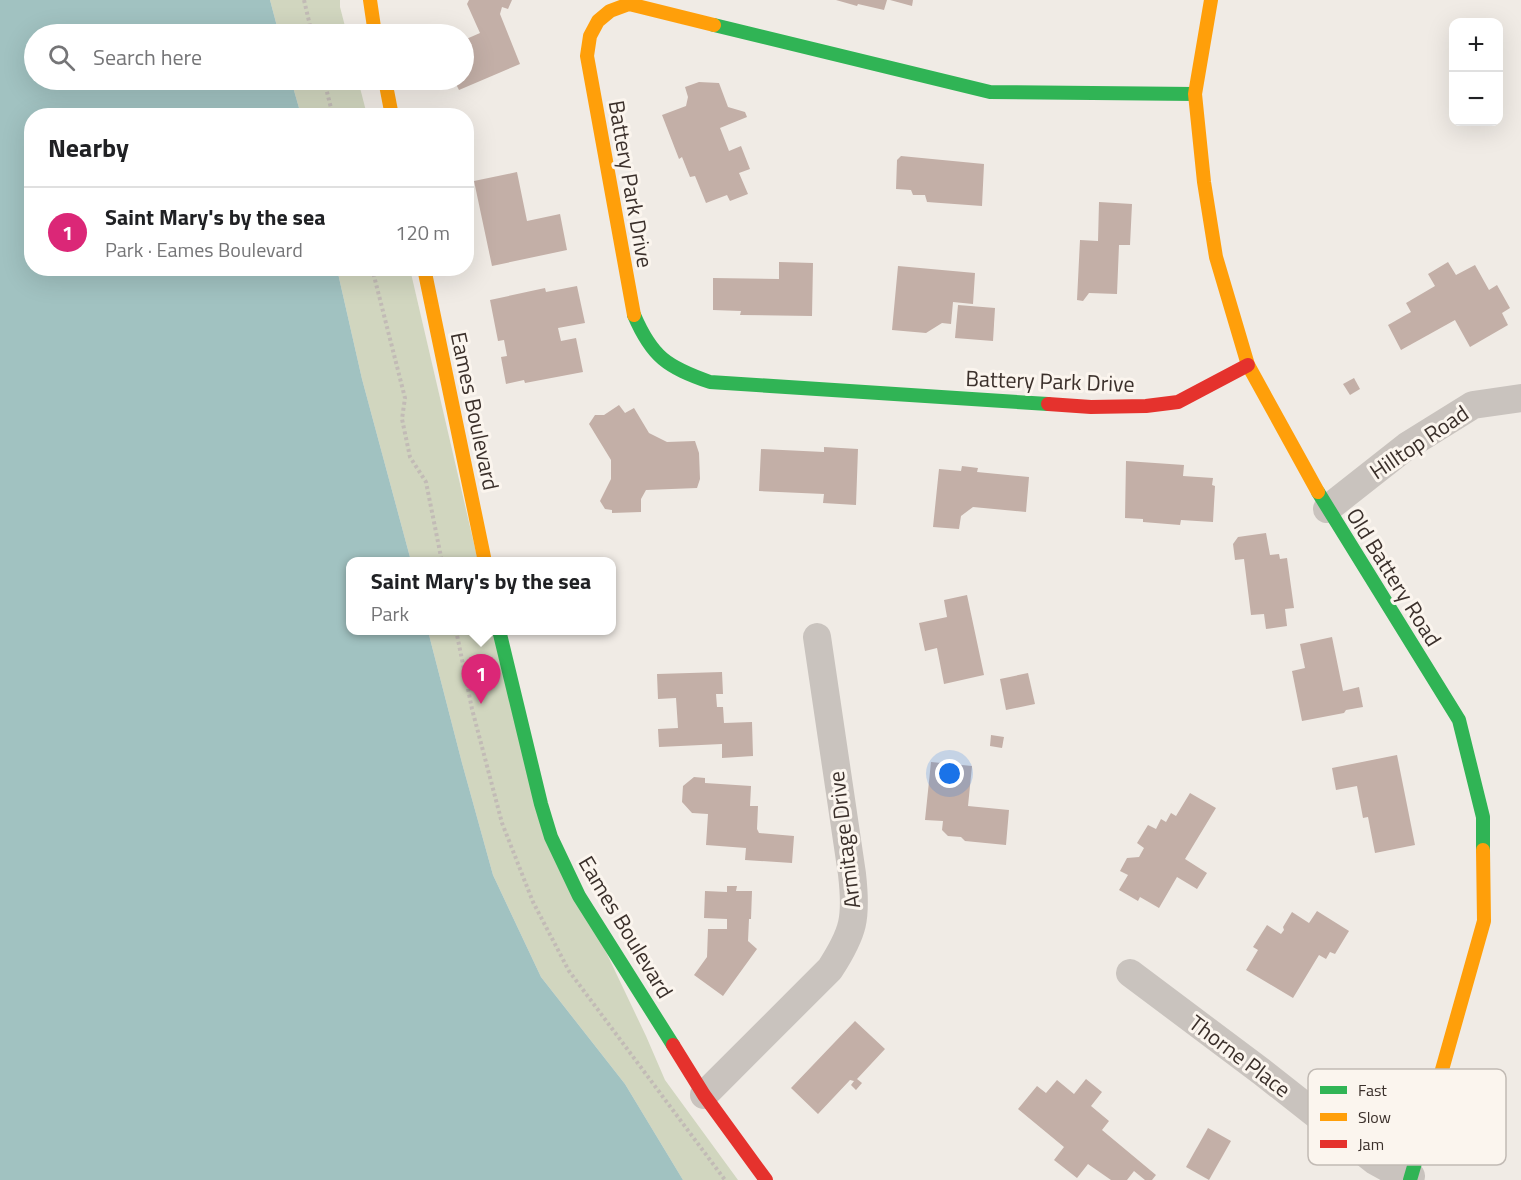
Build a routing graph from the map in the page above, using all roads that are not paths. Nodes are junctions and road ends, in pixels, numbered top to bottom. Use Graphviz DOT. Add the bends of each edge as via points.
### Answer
graph roads {
  1 [pos="370,0"];
  2 [pos="1211,0"];
  3 [pos="374,24"];
  4 [pos="386,90"];
  5 [pos="1195,94"];
  6 [pos="390,108"];
  7 [pos="426,276"];
  8 [pos="1248,365"];
  9 [pos="1521,398"];
  10 [pos="1326,509"];
  11 [pos="484,557"];
  12 [pos="500,635"];
  13 [pos="817,637"];
  14 [pos="1130,973"];
  15 [pos="1442,1069"];
  16 [pos="704,1095"];
  17 [pos="1308,1108"];
  18 [pos="1382,1165"];
  19 [pos="1411,1178"];
  20 [pos="766,1180"];
  1 -- 3 [label="street"];
  2 -- 5 [label="street, Old Battery Road"];
  4 -- 6 [label="street"];
  5 -- 8 [label="street, Old Battery Road" via="1216,257"];
  5 -- 8 [label="street, Battery Park Drive" via="990,92 629,4 611,9 599,19 589,37 587,56 632,311 649,345 668,364 691,376 710,382 1091,406 1146,406 1178,402"];
  7 -- 11 [label="street, Eames Boulevard"];
  8 -- 10 [label="street, Old Battery Road"];
  9 -- 10 [label="street, Hilltop Road" via="1473,405 1407,446"];
  10 -- 15 [label="street, Old Battery Road" via="1459,720 1483,817 1484,921"];
  12 -- 16 [label="street, Eames Boulevard" via="541,804 566,872"];
  13 -- 16 [label="street, Armitage Drive" via="852,874 852,928 830,969"];
  14 -- 17 [label="street, Thorne Place"];
  16 -- 20 [label="street, Eames Boulevard"];
  18 -- 19 [label="street, Thorne Place"];
}
